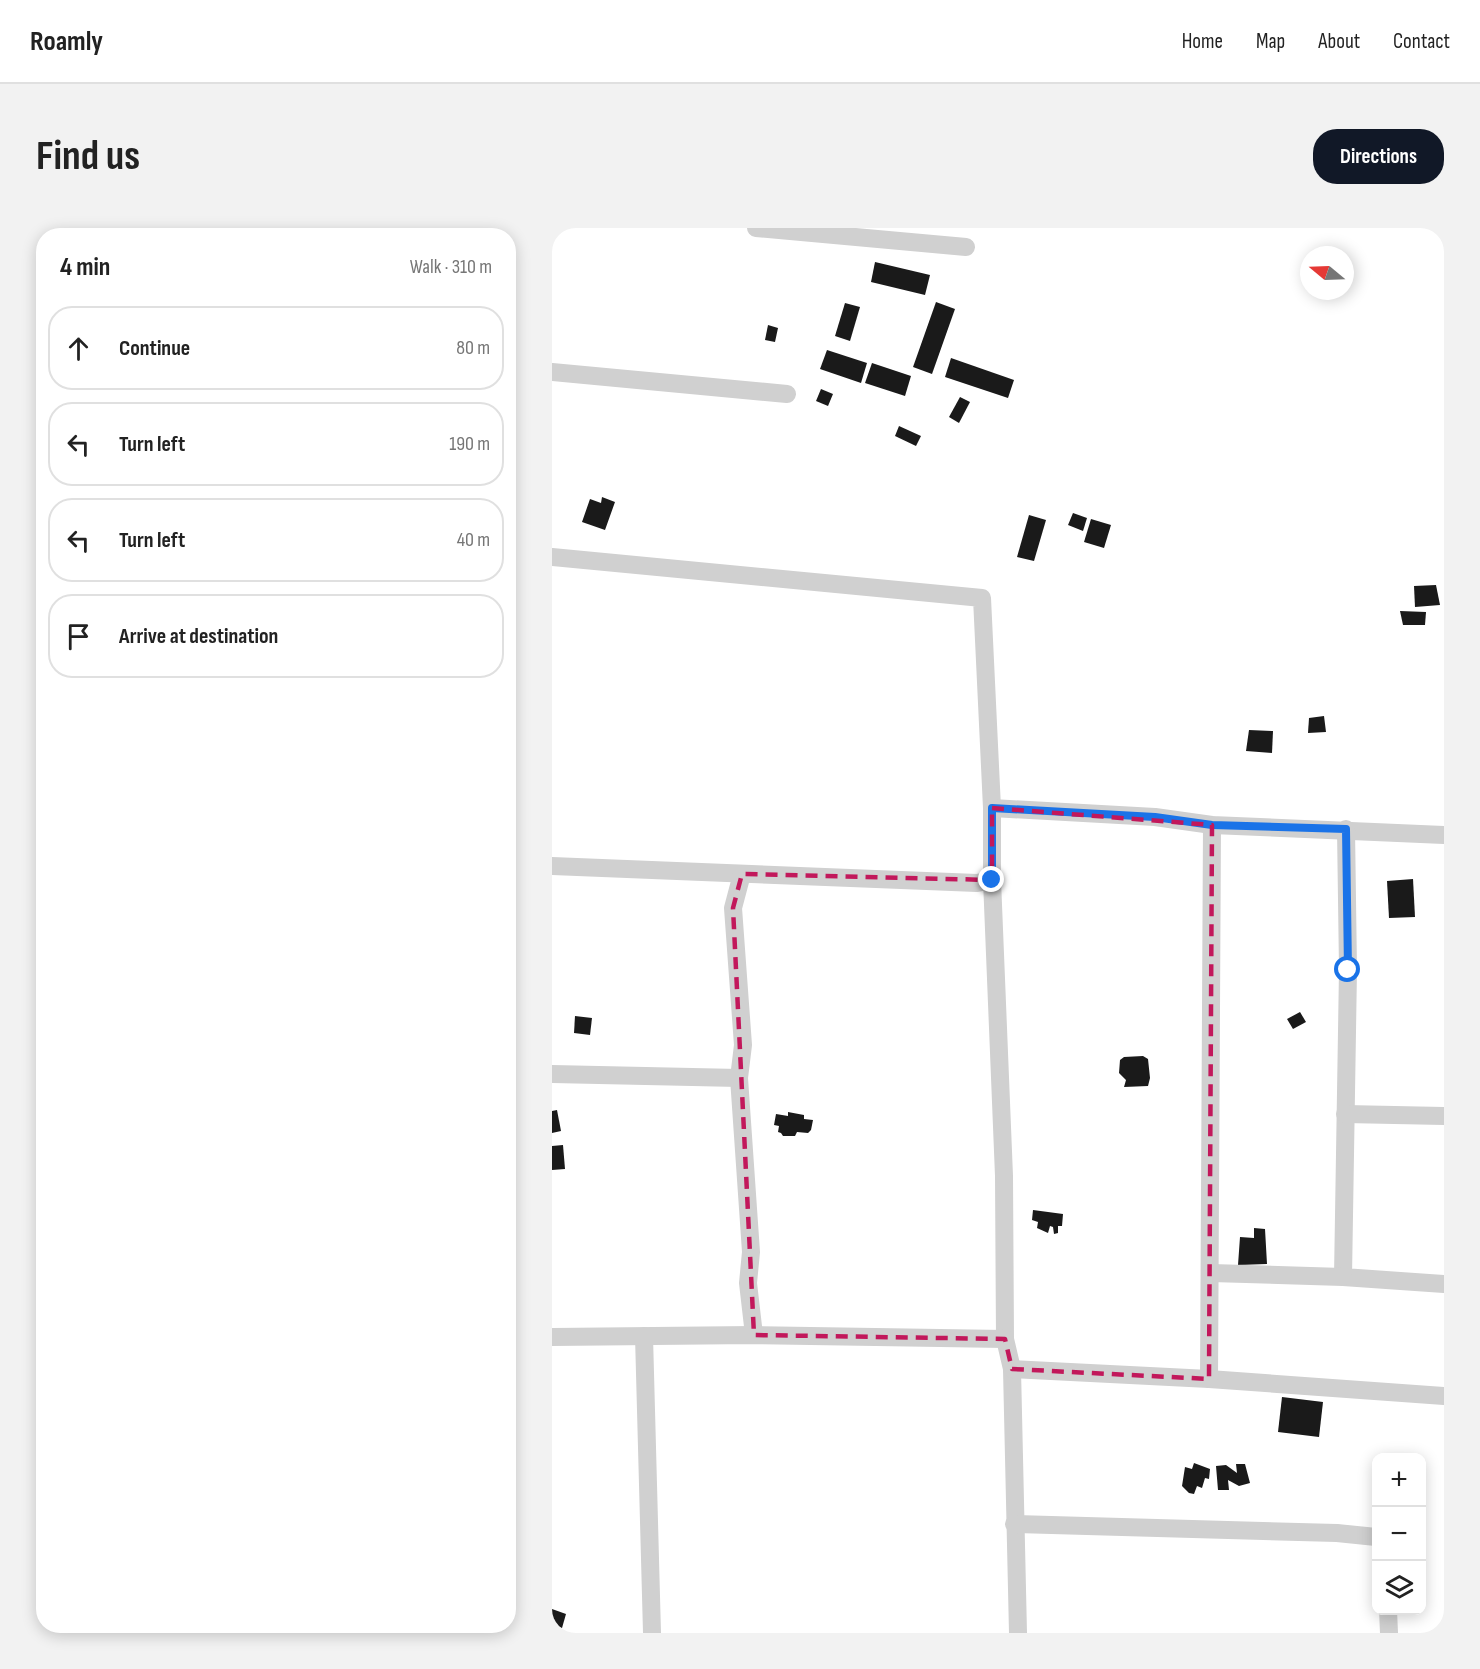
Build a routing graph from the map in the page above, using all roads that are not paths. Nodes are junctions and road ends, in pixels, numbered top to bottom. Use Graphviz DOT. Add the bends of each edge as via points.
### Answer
graph roads {
  1 [pos="756,228"];
  2 [pos="966,247"];
  3 [pos="552,372"];
  4 [pos="787,394"];
  5 [pos="552,557"];
  6 [pos="992,808"];
  7 [pos="1212,825"];
  8 [pos="1346,829"];
  9 [pos="1444,835"];
  10 [pos="552,866"];
  11 [pos="742,874"];
  12 [pos="992,880"];
  13 [pos="552,1074"];
  14 [pos="739,1078"];
  15 [pos="1345,1114"];
  16 [pos="1444,1116"];
  17 [pos="1211,1273"];
  18 [pos="1342,1277"];
  19 [pos="1444,1284"];
  20 [pos="754,1335"];
  21 [pos="644,1336"];
  22 [pos="552,1337"];
  23 [pos="1005,1339"];
  24 [pos="1012,1369"];
  25 [pos="1209,1379"];
  26 [pos="1444,1396"];
  27 [pos="1014,1524"];
  28 [pos="1372,1536"];
  29 [pos="1388,1615"];
  30 [pos="652,1633"];
  31 [pos="1018,1633"];
  32 [pos="1389,1633"];
  1 -- 2 [label="street"];
  3 -- 4 [label="street"];
  5 -- 6 [label="street" via="982,598"];
  6 -- 7 [label="street" via="1155,817"];
  6 -- 12 [label="street"];
  7 -- 8 [label="street"];
  7 -- 17 [label="street"];
  8 -- 9 [label="street"];
  8 -- 15 [label="street"];
  10 -- 11 [label="street"];
  11 -- 12 [label="street" via="977,883"];
  11 -- 14 [label="street" via="733,908 743,1045"];
  12 -- 23 [label="street" via="1004,1176"];
  13 -- 14 [label="street"];
  14 -- 20 [label="street"];
  15 -- 16 [label="street"];
  15 -- 18 [label="street"];
  17 -- 18 [label="street"];
  17 -- 25 [label="street"];
  18 -- 19 [label="street"];
  20 -- 21 [label="street"];
  20 -- 23 [label="street"];
  21 -- 22 [label="street"];
  21 -- 30 [label="street"];
  23 -- 24 [label="street"];
  24 -- 25 [label="street"];
  24 -- 27 [label="street"];
  25 -- 26 [label="street"];
  27 -- 28 [label="street"];
  27 -- 31 [label="street"];
  29 -- 32 [label="street"];
}
